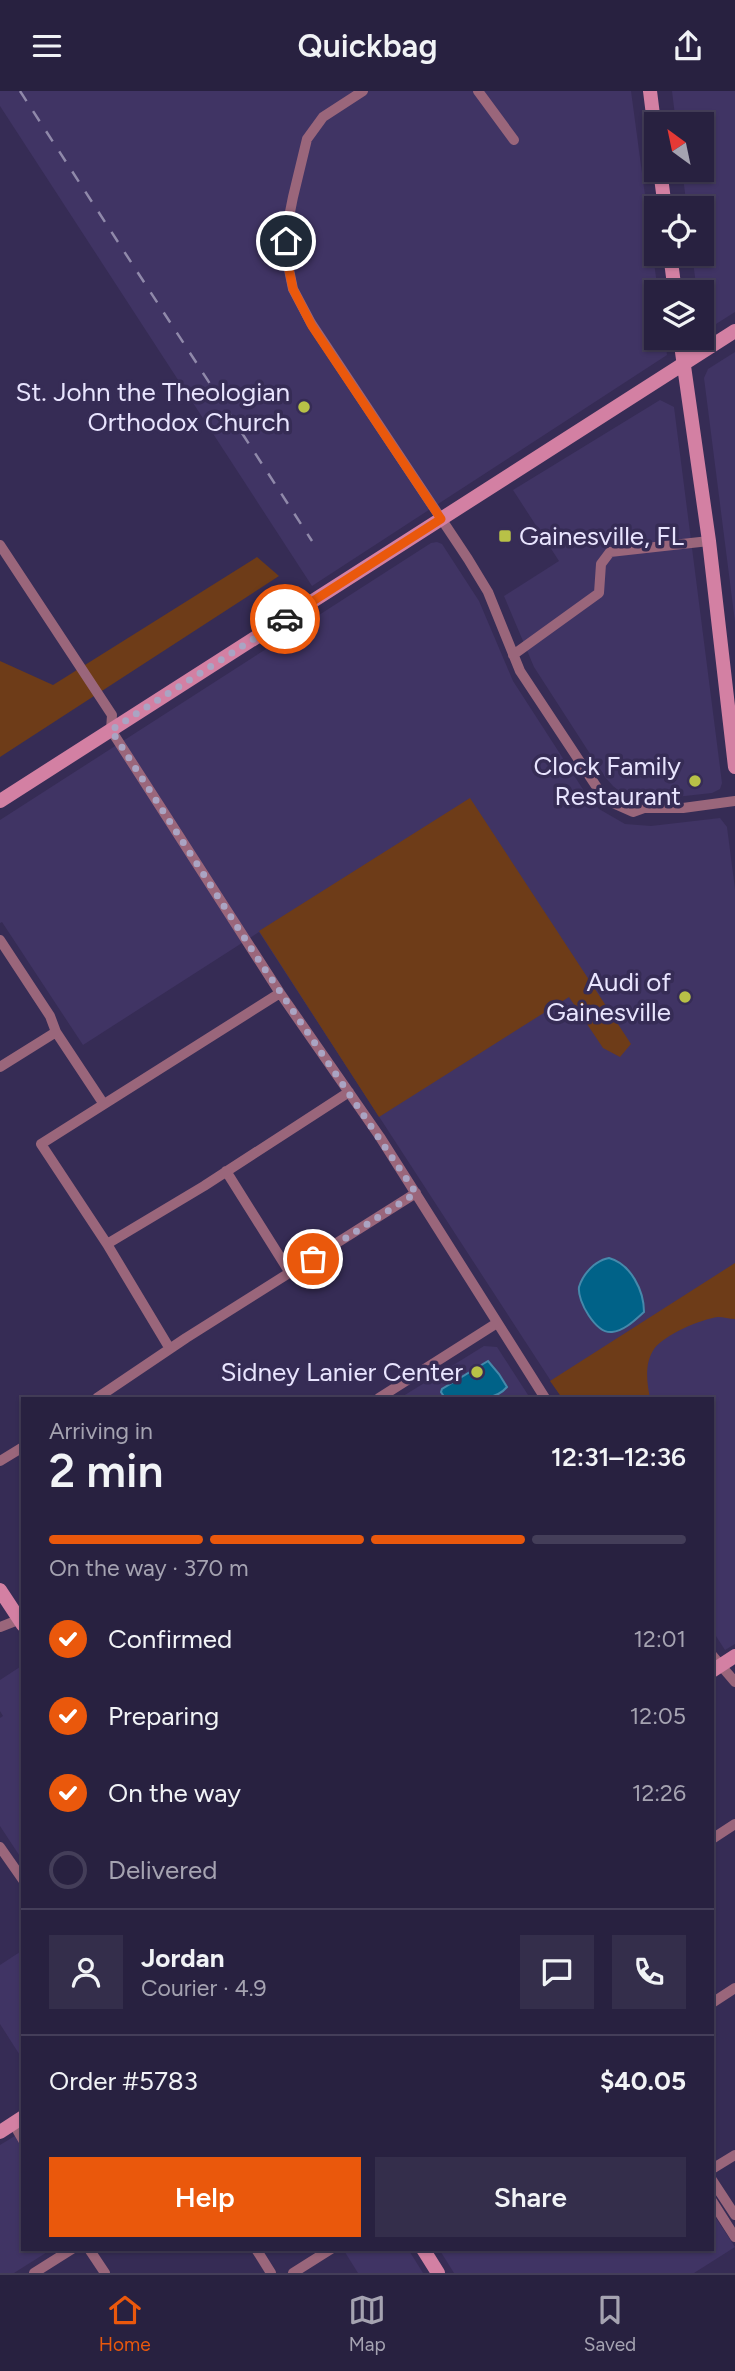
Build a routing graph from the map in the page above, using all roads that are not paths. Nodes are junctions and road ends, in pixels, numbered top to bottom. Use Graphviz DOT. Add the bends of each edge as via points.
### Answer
graph roads {
  1 [pos="363,91"];
  2 [pos="478,91"];
  3 [pos="650,91"];
  4 [pos="653,112"];
  5 [pos="513,140"];
  6 [pos="735,331"];
  7 [pos="681,350"];
  8 [pos="683,364"];
  9 [pos="441,519"];
  10 [pos="709,541"];
  11 [pos="0,545"];
  12 [pos="513,655"];
  13 [pos="111,730"];
  14 [pos="735,767"];
  15 [pos="0,801"];
  16 [pos="735,801"];
  17 [pos="0,940"];
  18 [pos="280,993"];
  19 [pos="56,1032"];
  20 [pos="0,1067"];
  21 [pos="349,1092"];
  22 [pos="103,1103"];
  23 [pos="226,1171"];
  24 [pos="416,1193"];
  25 [pos="107,1244"];
  26 [pos="290,1273"];
  27 [pos="497,1323"];
  28 [pos="170,1349"];
  29 [pos="98,1397"];
  30 [pos="382,1397"];
  31 [pos="544,1397"];
  32 [pos="21,1448"];
  33 [pos="0,1461"];
  34 [pos="0,1590"];
  35 [pos="21,1620"];
  36 [pos="21,1621"];
  37 [pos="0,1627"];
  38 [pos="735,1656"];
  39 [pos="715,1664"];
  40 [pos="735,1682"];
  41 [pos="735,1824"];
  42 [pos="714,1838"];
  43 [pos="0,1847"];
  44 [pos="21,1877"];
  45 [pos="735,1988"];
  46 [pos="714,2002"];
  47 [pos="735,2155"];
  48 [pos="714,2168"];
  49 [pos="714,2183"];
  50 [pos="714,2204"];
  51 [pos="735,2215"];
  52 [pos="735,2237"];
  53 [pos="69,2251"];
  54 [pos="90,2251"];
  55 [pos="257,2251"];
  56 [pos="328,2251"];
  57 [pos="424,2251"];
  58 [pos="34,2273"];
  59 [pos="105,2273"];
  60 [pos="271,2273"];
  61 [pos="293,2273"];
  62 [pos="438,2273"];
  1 -- 9 [label="street" via="323,117 307,139 287,227 286,255 293,289 312,326"];
  2 -- 5 [label="street"];
  3 -- 4 [label="main road"];
  6 -- 8 [label="main road"];
  7 -- 8 [label="main road"];
  8 -- 9 [label="main road"];
  8 -- 10 [label="main road"];
  9 -- 12 [label="street" via="488,593"];
  9 -- 13 [label="main road"];
  10 -- 12 [label="street" via="610,552 601,564 600,593"];
  10 -- 14 [label="main road"];
  11 -- 13 [label="street" via="113,715"];
  12 -- 16 [label="street" via="607,799 633,812"];
  13 -- 15 [label="main road"];
  13 -- 18 [label="street"];
  17 -- 19 [label="street"];
  18 -- 21 [label="street"];
  18 -- 22 [label="street"];
  19 -- 20 [label="street"];
  19 -- 22 [label="street"];
  21 -- 23 [label="street"];
  21 -- 24 [label="street"];
  22 -- 25 [label="street" via="41,1144"];
  23 -- 25 [label="street"];
  23 -- 26 [label="street"];
  24 -- 26 [label="street"];
  24 -- 27 [label="street"];
  25 -- 28 [label="street"];
  26 -- 28 [label="street"];
  27 -- 30 [label="street"];
  27 -- 31 [label="street"];
  28 -- 29 [label="street"];
  32 -- 33 [label="street"];
  34 -- 35 [label="main road"];
  36 -- 37 [label="street"];
  38 -- 39 [label="main road"];
  39 -- 40 [label="street"];
  41 -- 42 [label="street"];
  43 -- 44 [label="street"];
  45 -- 46 [label="street"];
  47 -- 48 [label="street"];
  49 -- 51 [label="street"];
  50 -- 52 [label="street"];
  53 -- 58 [label="street"];
  54 -- 59 [label="street"];
  55 -- 60 [label="street"];
  56 -- 61 [label="street"];
  57 -- 62 [label="main road"];
}
